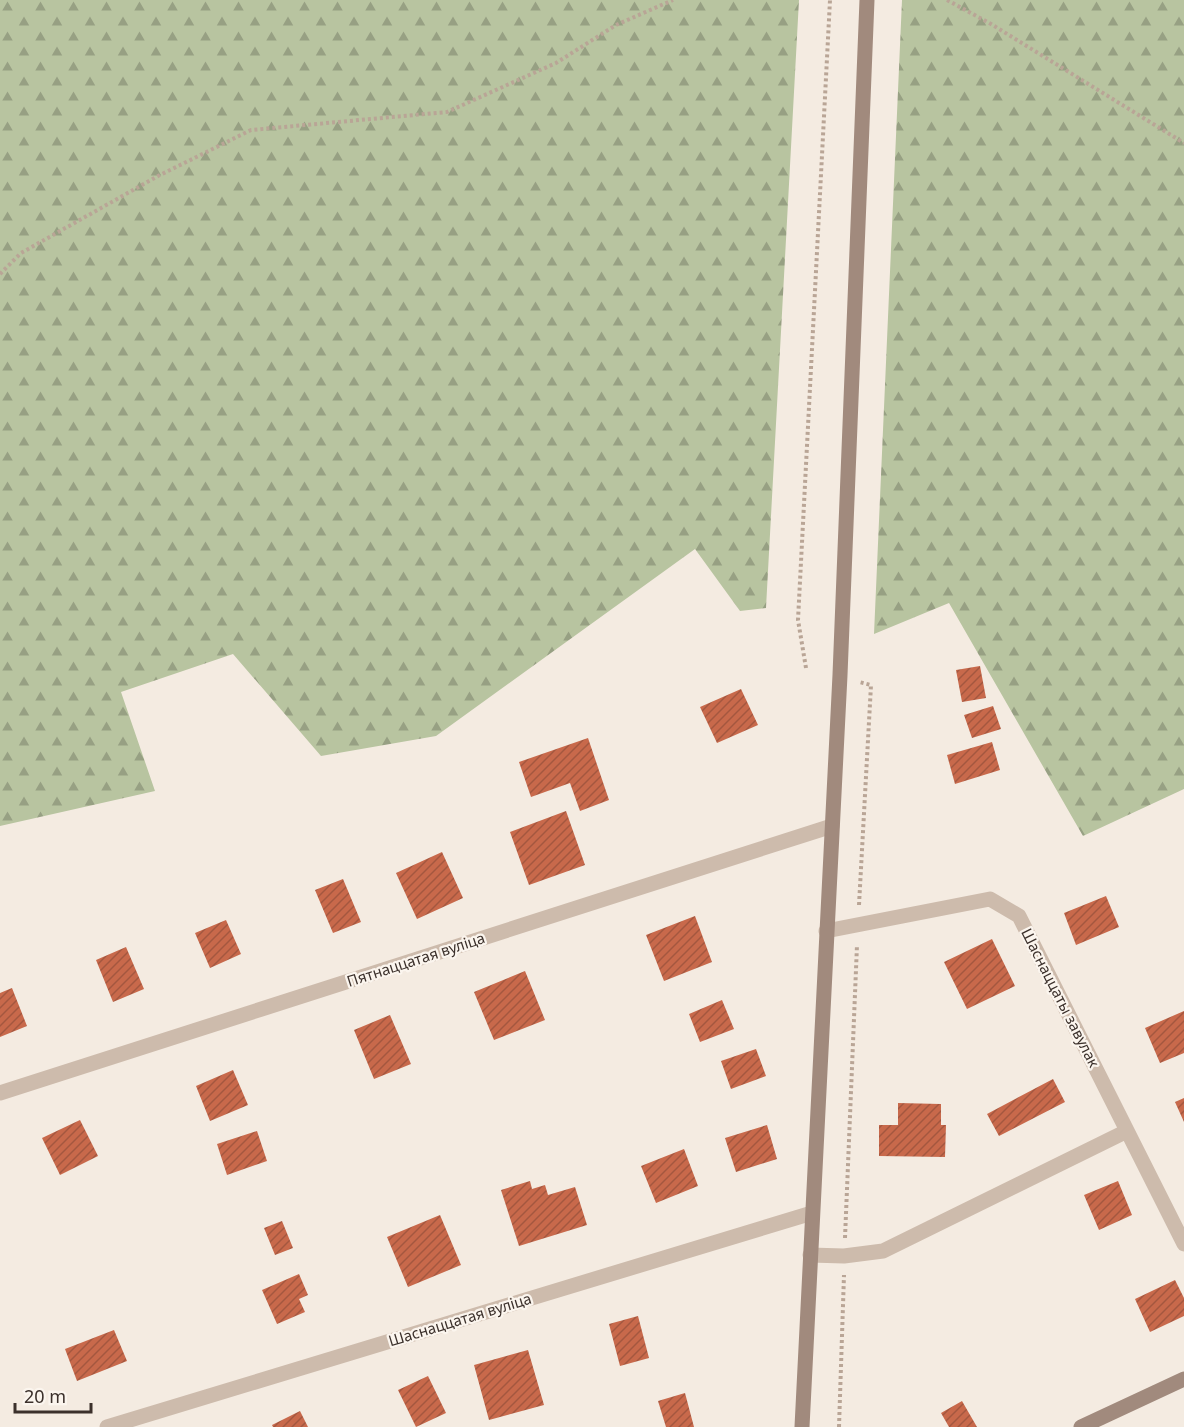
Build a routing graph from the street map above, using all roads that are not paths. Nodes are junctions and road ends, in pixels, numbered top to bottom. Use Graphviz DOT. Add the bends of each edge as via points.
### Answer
graph roads {
  1 [pos="867,0"];
  2 [pos="831,826"];
  3 [pos="826,931"];
  4 [pos="0,1093"];
  5 [pos="1127,1131"];
  6 [pos="812,1213"];
  7 [pos="1184,1244"];
  8 [pos="810,1255"];
  9 [pos="1184,1379"];
  10 [pos="107,1427"];
  11 [pos="802,1427"];
  12 [pos="1081,1427"];
  1 -- 2 [label="main road"];
  2 -- 3 [label="main road"];
  2 -- 4 [label="street, Пятнаццатая вуліца"];
  3 -- 5 [label="street, Шаснаццаты завулак" via="990,899 1019,916"];
  3 -- 6 [label="main road"];
  5 -- 7 [label="street, Шаснаццаты завулак"];
  5 -- 8 [label="street" via="883,1251"];
  6 -- 8 [label="main road"];
  6 -- 10 [label="street, Шаснаццатая вуліца"];
  8 -- 11 [label="main road"];
  9 -- 12 [label="main road"];
}
